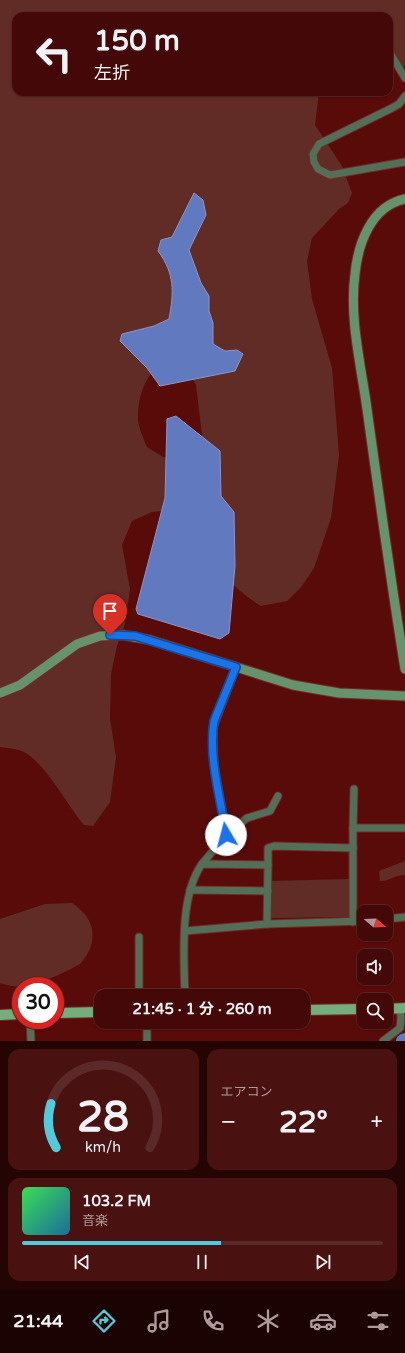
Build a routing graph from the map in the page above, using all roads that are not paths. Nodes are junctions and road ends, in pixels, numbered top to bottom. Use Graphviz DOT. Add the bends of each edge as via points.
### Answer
graph roads {
  1 [pos="393,58"];
  2 [pos="405,78"];
  3 [pos="405,96"];
  4 [pos="405,162"];
  5 [pos="405,199"];
  6 [pos="236,667"];
  7 [pos="405,669"];
  8 [pos="0,693"];
  9 [pos="405,696"];
  10 [pos="354,789"];
  11 [pos="278,796"];
  12 [pos="353,828"];
  13 [pos="405,828"];
  14 [pos="226,835"];
  15 [pos="353,848"];
  16 [pos="202,864"];
  17 [pos="268,865"];
  18 [pos="190,890"];
  19 [pos="268,891"];
  20 [pos="405,917"];
  21 [pos="393,918"];
  22 [pos="353,922"];
  23 [pos="357,922"];
  24 [pos="267,924"];
  25 [pos="185,931"];
  26 [pos="139,937"];
  27 [pos="139,989"];
  28 [pos="186,989"];
  29 [pos="357,1009"];
  30 [pos="402,1009"];
  31 [pos="310,1010"];
  32 [pos="94,1012"];
  33 [pos="64,1013"];
  34 [pos="12,1014"];
  35 [pos="0,1015"];
  36 [pos="30,1029"];
  37 [pos="147,1029"];
  38 [pos="31,1041"];
  39 [pos="147,1041"];
  40 [pos="383,1041"];
  1 -- 2 [label="street"];
  3 -- 4 [label="street" via="392,108 319,144 313,154 318,169 330,175"];
  5 -- 7 [label="street" via="386,207 370,225 358,258 353,293 366,404"];
  6 -- 8 [label="street" via="135,636 100,636 77,644 20,685"];
  6 -- 9 [label="street" via="317,690"];
  6 -- 14 [label="street" via="213,728 214,763"];
  10 -- 12 [label="street"];
  11 -- 14 [label="street" via="270,810 247,818"];
  12 -- 13 [label="street"];
  12 -- 15 [label="street"];
  14 -- 16 [label="street"];
  15 -- 17 [label="street" via="274,846 268,848"];
  15 -- 22 [label="street"];
  16 -- 17 [label="street"];
  16 -- 18 [label="street" via="194,876"];
  17 -- 19 [label="street"];
  18 -- 19 [label="street"];
  18 -- 25 [label="street"];
  19 -- 24 [label="street"];
  20 -- 21 [label="street"];
  22 -- 23 [label="street"];
  22 -- 24 [label="street"];
  24 -- 25 [label="street"];
  25 -- 28 [label="street"];
  26 -- 27 [label="street"];
  29 -- 31 [label="main road"];
  30 -- 40 [label="street" via="400,1028"];
  32 -- 33 [label="main road"];
  34 -- 35 [label="main road"];
  36 -- 38 [label="street"];
  37 -- 39 [label="street"];
}
